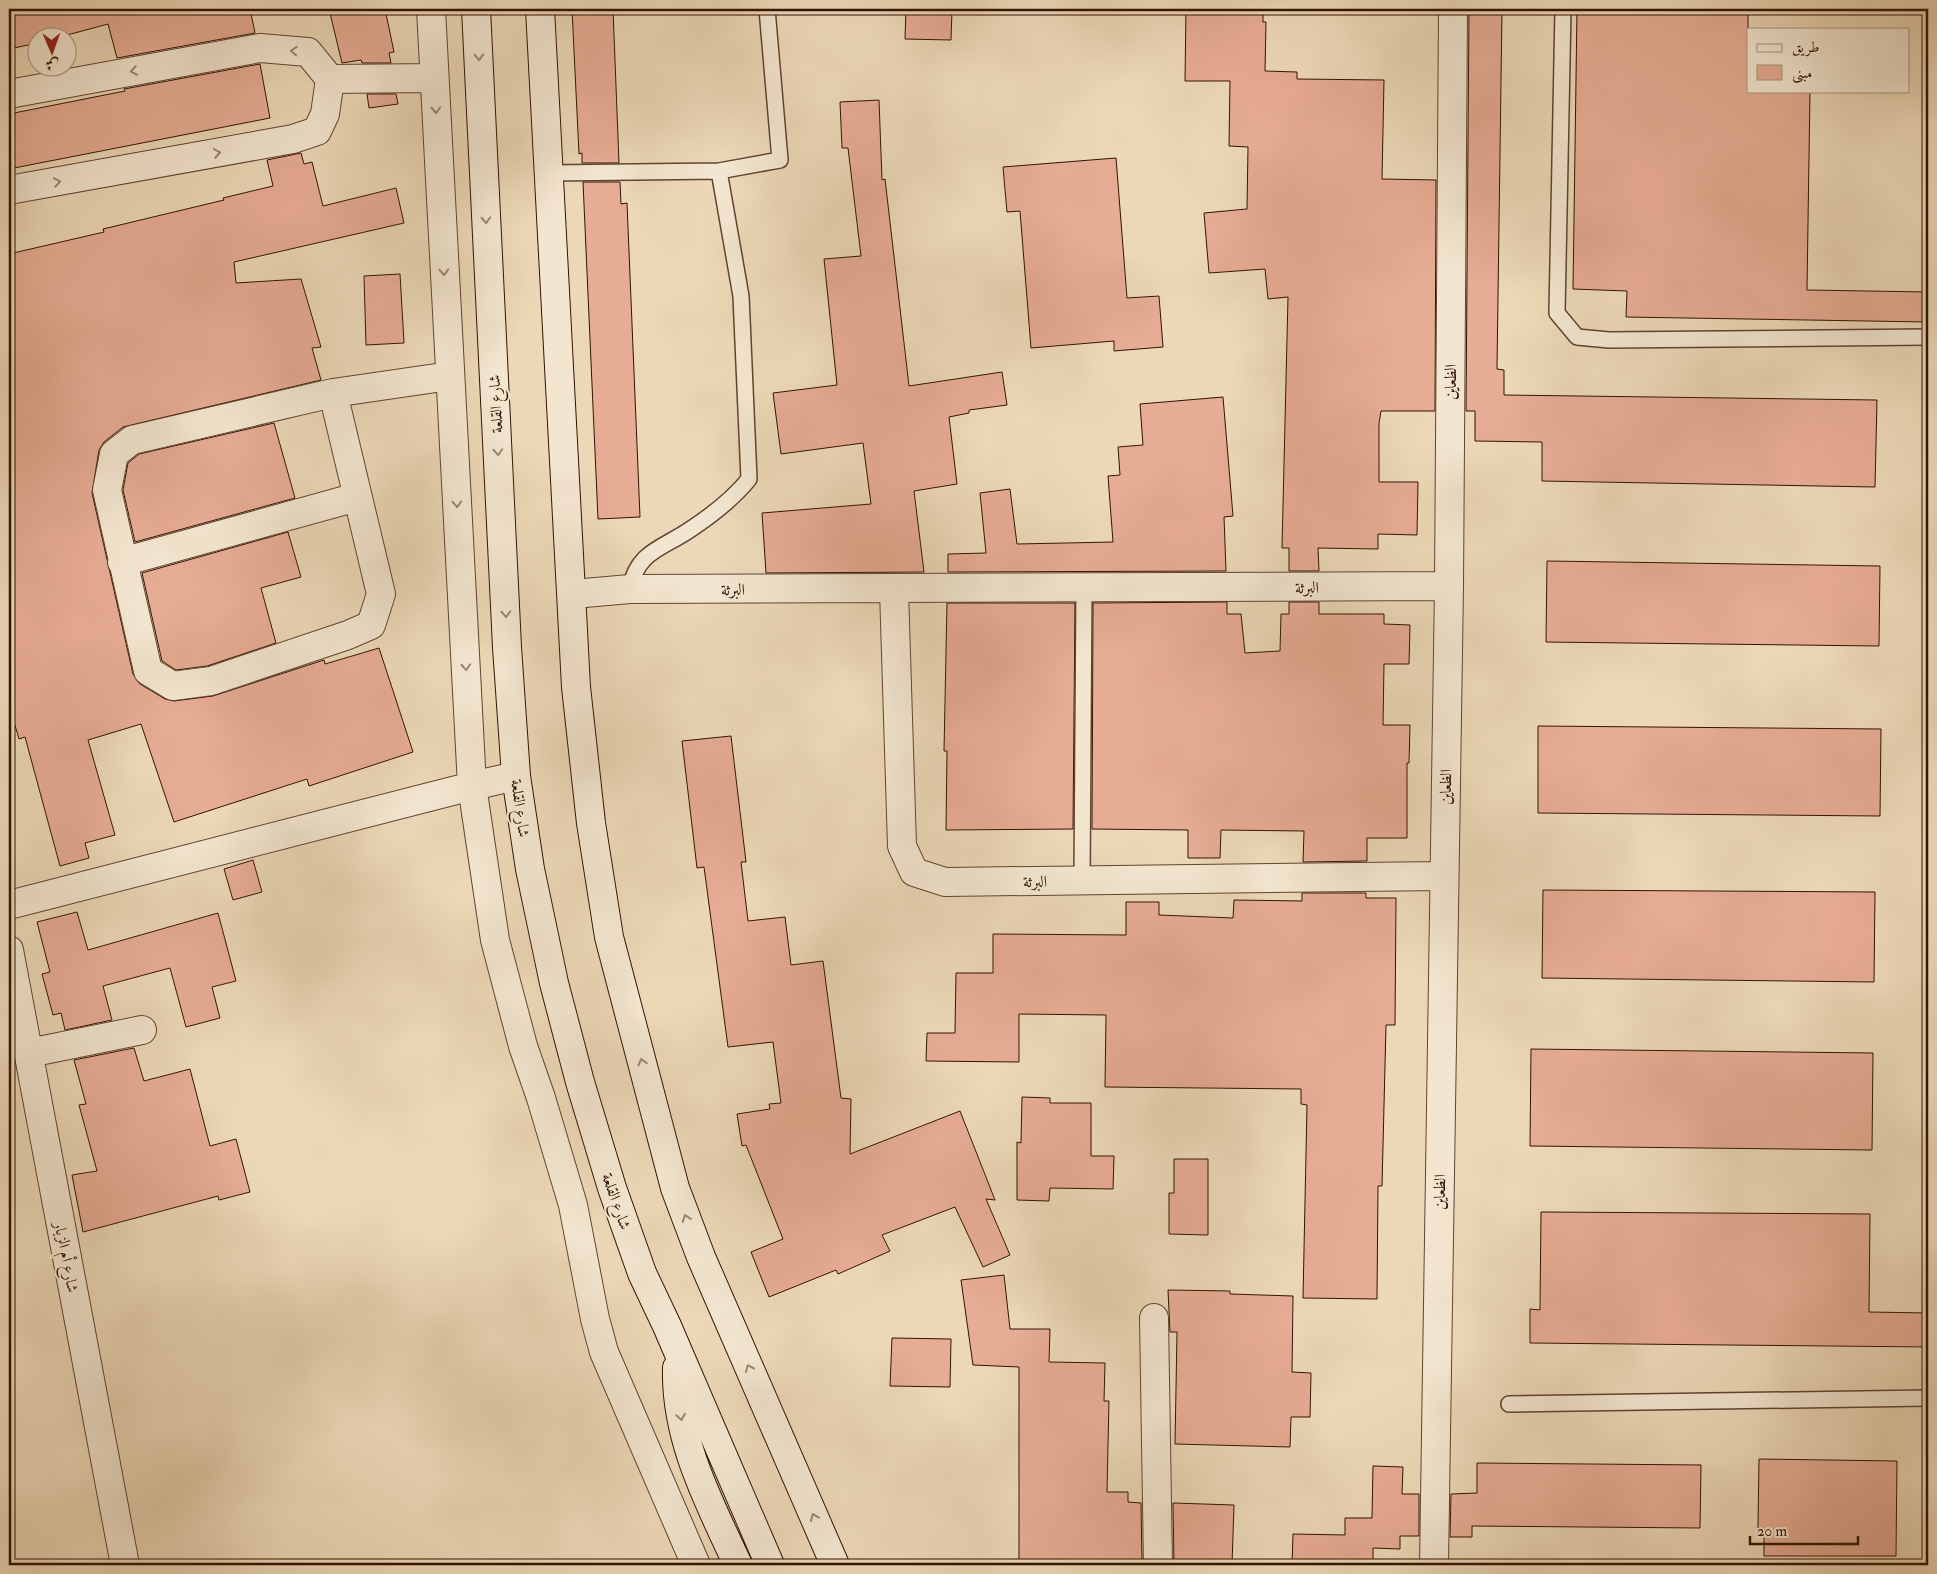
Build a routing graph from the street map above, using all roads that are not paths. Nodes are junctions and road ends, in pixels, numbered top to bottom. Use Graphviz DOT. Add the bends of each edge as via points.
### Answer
graph roads {
  1 [pos="431,9"];
  2 [pos="476,9"];
  3 [pos="540,9"];
  4 [pos="767,9"];
  5 [pos="1453,9"];
  6 [pos="1563,9"];
  7 [pos="434,78"];
  8 [pos="330,79"];
  9 [pos="9,94"];
  10 [pos="719,172"];
  11 [pos="549,173"];
  12 [pos="9,190"];
  13 [pos="1928,337"];
  14 [pos="450,378"];
  15 [pos="334,393"];
  16 [pos="357,497"];
  17 [pos="122,562"];
  18 [pos="1449,586"];
  19 [pos="1084,588"];
  20 [pos="630,589"];
  21 [pos="894,590"];
  22 [pos="573,594"];
  23 [pos="516,776"];
  24 [pos="472,786"];
  25 [pos="1443,876"];
  26 [pos="1082,880"];
  27 [pos="9,905"];
  28 [pos="9,950"];
  29 [pos="142,1030"];
  30 [pos="29,1052"];
  31 [pos="1154,1318"];
  32 [pos="678,1351"];
  33 [pos="1928,1398"];
  34 [pos="1509,1404"];
  35 [pos="835,1564"];
  36 [pos="125,1565"];
  37 [pos="696,1565"];
  38 [pos="738,1565"];
  39 [pos="770,1565"];
  40 [pos="1158,1565"];
  41 [pos="1434,1565"];
  1 -- 7 [label="street"];
  2 -- 23 [label="street, شارع القلعة, one-way"];
  3 -- 11 [label="street"];
  4 -- 10 [label="lane" via="780,160"];
  5 -- 18 [label="street, الظعاين"];
  6 -- 13 [label="lane" via="1557,313 1577,337 1609,340"];
  7 -- 8 [label="street"];
  7 -- 14 [label="street, one-way"];
  8 -- 9 [label="street, one-way" via="308,52 260,48"];
  12 -- 8 [label="street, one-way" via="293,139 317,131 325,114"];
  10 -- 11 [label="lane"];
  10 -- 20 [label="lane" via="741,296 749,479 736,495 690,530 648,554 633,574"];
  11 -- 22 [label="street"];
  14 -- 15 [label="street"];
  14 -- 24 [label="street, one-way"];
  15 -- 16 [label="street"];
  15 -- 17 [label="street" via="132,440 114,454 107,490"];
  16 -- 17 [label="street"];
  16 -- 17 [label="street" via="381,594 372,625 211,680 173,686 148,671"];
  18 -- 19 [label="street, البرثة"];
  18 -- 25 [label="street, الظعاين"];
  19 -- 21 [label="street, البرثة"];
  19 -- 26 [label="lane"];
  20 -- 21 [label="street, البرثة"];
  20 -- 22 [label="street, البرثة"];
  21 -- 26 [label="street, البرثة" via="902,846 914,872 945,882"];
  35 -- 22 [label="street, one-way" via="701,1257 675,1188 609,937 591,823 576,687"];
  23 -- 24 [label="street"];
  23 -- 32 [label="street, شارع القلعة" via="530,869 554,983 580,1082 639,1264"];
  24 -- 27 [label="street"];
  24 -- 37 [label="street" via="495,940 523,1046 542,1098 573,1205 604,1352"];
  25 -- 26 [label="street, البرثة"];
  25 -- 41 [label="street, الظعاين"];
  28 -- 30 [label="street, شارع أم الزبار"];
  29 -- 30 [label="street"];
  30 -- 36 [label="street, شارع أم الزبار"];
  31 -- 40 [label="street"];
  32 -- 38 [label="street, one-way" via="678,1400 695,1472"];
  32 -- 39 [label="street, شارع القلعة"];
  33 -- 34 [label="lane"];
}
